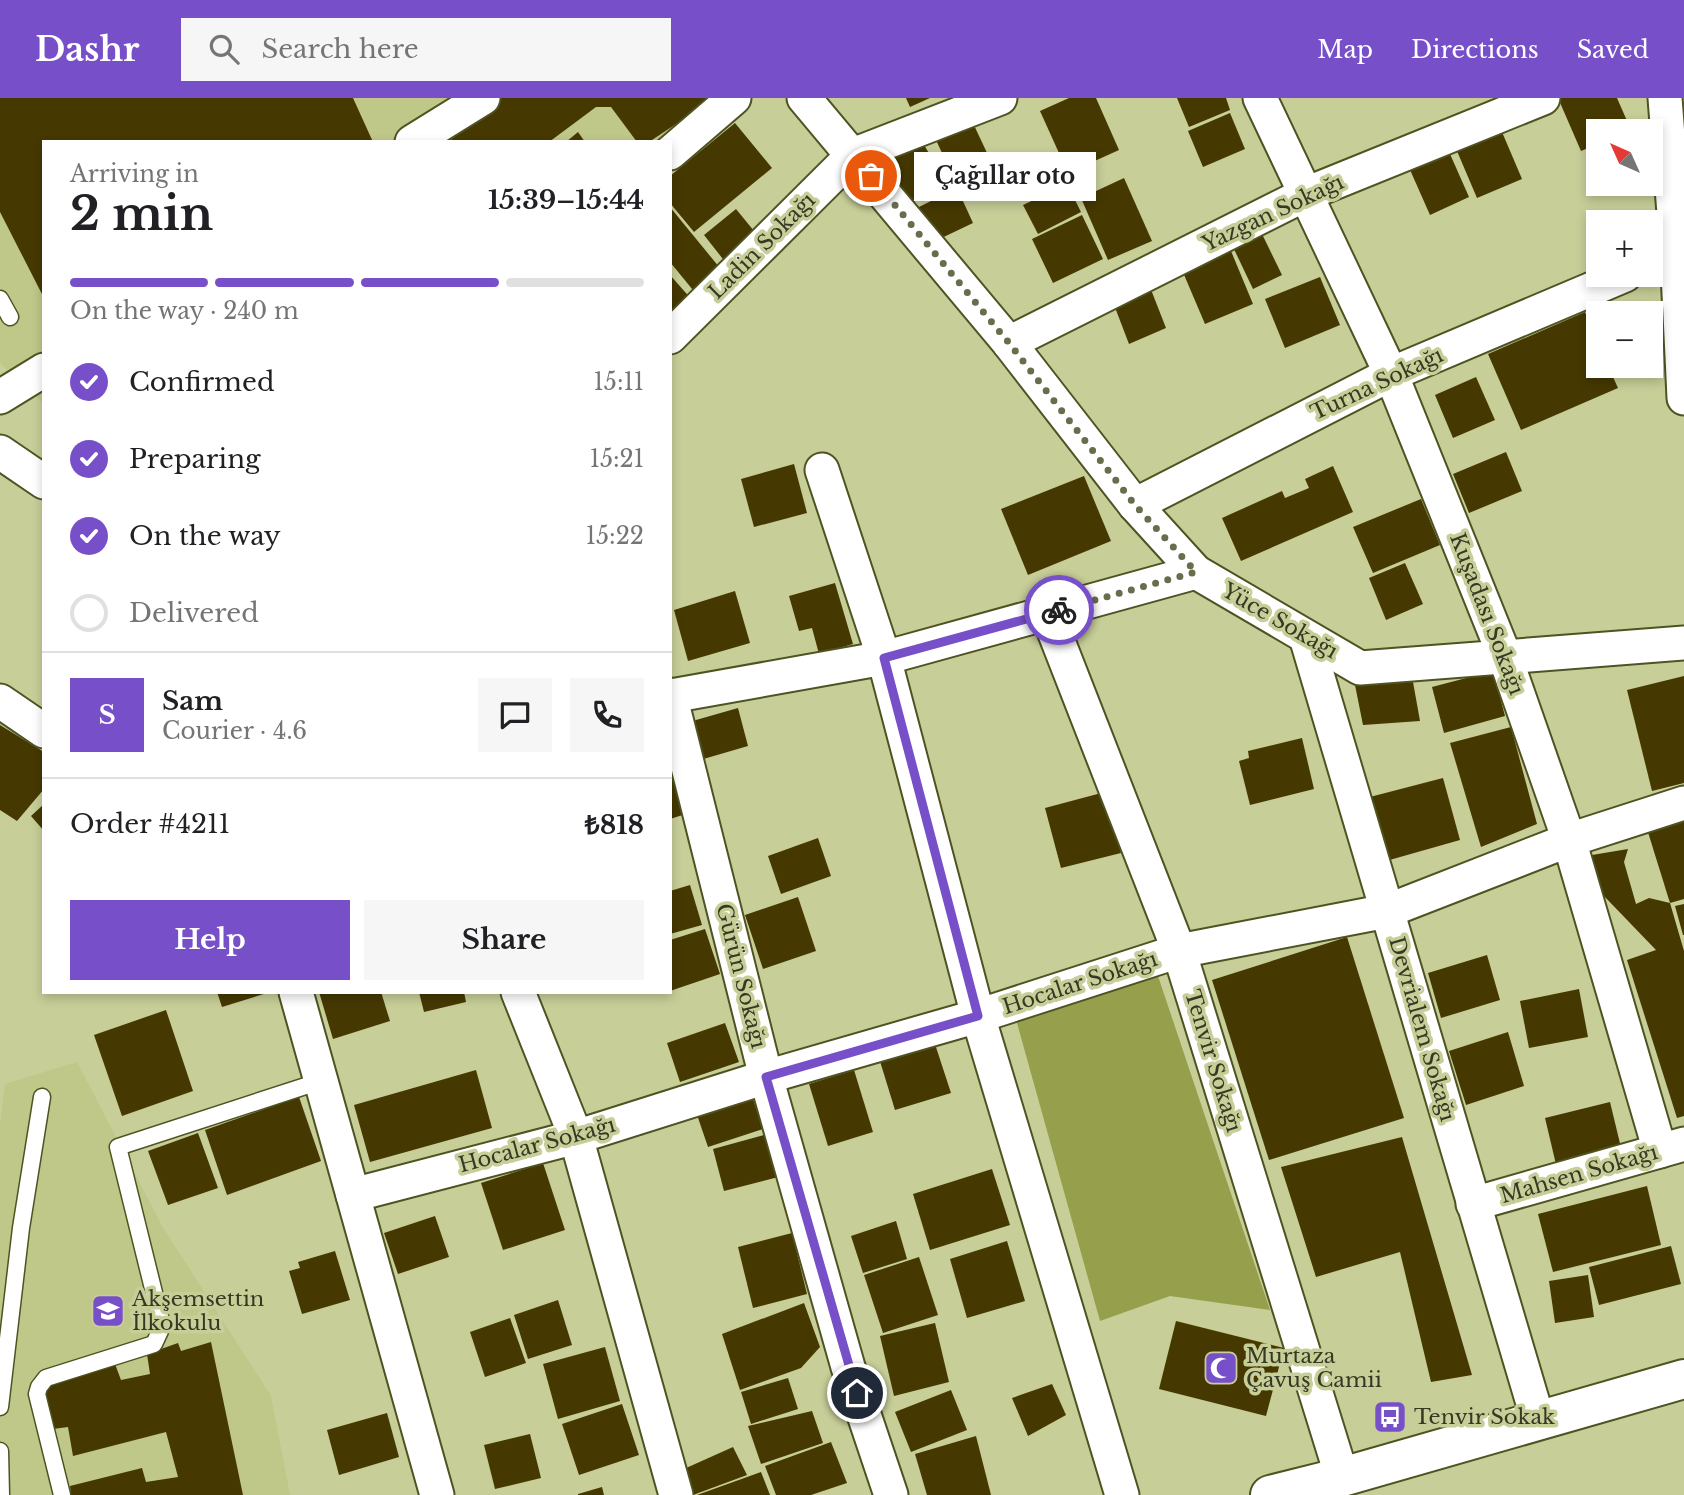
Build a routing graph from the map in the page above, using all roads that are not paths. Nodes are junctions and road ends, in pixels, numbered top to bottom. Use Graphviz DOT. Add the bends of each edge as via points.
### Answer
graph roads {
  1 [pos="483,98"];
  2 [pos="734,98"];
  3 [pos="804,98"];
  4 [pos="1000,98"];
  5 [pos="1261,98"];
  6 [pos="1543,98"];
  7 [pos="1665,98"];
  8 [pos="415,140"];
  9 [pos="672,151"];
  10 [pos="853,155"];
  11 [pos="1306,194"];
  12 [pos="1664,258"];
  13 [pos="1597,287"];
  14 [pos="0,299"];
  15 [pos="10,317"];
  16 [pos="672,335"];
  17 [pos="1009,343"];
  18 [pos="42,371"];
  19 [pos="1391,374"];
  20 [pos="0,397"];
  21 [pos="1684,398"];
  22 [pos="0,452"];
  23 [pos="822,470"];
  24 [pos="42,481"];
  25 [pos="1135,505"];
  26 [pos="1196,572"];
  27 [pos="1046,613"];
  28 [pos="1306,637"];
  29 [pos="1684,643"];
  30 [pos="1505,657"];
  31 [pos="884,658"];
  32 [pos="672,696"];
  33 [pos="0,701"];
  34 [pos="672,704"];
  35 [pos="42,730"];
  36 [pos="1684,803"];
  37 [pos="1569,840"];
  38 [pos="1387,911"];
  39 [pos="1179,951"];
  40 [pos="297,994"];
  41 [pos="519,994"];
  42 [pos="978,1016"];
  43 [pos="766,1077"];
  44 [pos="321,1081"];
  45 [pos="42,1097"];
  46 [pos="576,1137"];
  47 [pos="1672,1147"];
  48 [pos="353,1195"];
  49 [pos="1473,1204"];
  50 [pos="1684,1379"];
  51 [pos="0,1407"];
  52 [pos="1538,1420"];
  53 [pos="0,1451"];
  54 [pos="1342,1477"];
  55 [pos="1,1495"];
  56 [pos="62,1495"];
  57 [pos="437,1495"];
  58 [pos="676,1495"];
  59 [pos="891,1495"];
  60 [pos="1122,1495"];
  61 [pos="1270,1495"];
  1 -- 8 [label="street"];
  2 -- 9 [label="street"];
  3 -- 10 [label="street, Yüce Sokağı"];
  4 -- 10 [label="street"];
  5 -- 11 [label="street, Kuşadası Sokağı"];
  6 -- 11 [label="street, Yazgan Sokağı"];
  7 -- 12 [label="street"];
  10 -- 16 [label="street, Ladin Sokağı"];
  10 -- 17 [label="street, Yüce Sokağı"];
  11 -- 17 [label="street, Yazgan Sokağı"];
  11 -- 19 [label="street, Kuşadası Sokağı"];
  12 -- 21 [label="street"];
  13 -- 19 [label="street, Turna Sokağı"];
  14 -- 15 [label="lane"];
  17 -- 25 [label="street, Yüce Sokağı"];
  18 -- 20 [label="street"];
  19 -- 25 [label="street, Turna Sokağı"];
  19 -- 30 [label="street, Kuşadası Sokağı"];
  22 -- 24 [label="street"];
  23 -- 31 [label="street"];
  25 -- 26 [label="street, Yüce Sokağı"];
  26 -- 27 [label="street"];
  26 -- 28 [label="street, Yüce Sokağı"];
  27 -- 31 [label="street"];
  27 -- 39 [label="street, Tenvir Sokağı"];
  28 -- 30 [label="street, Yüce Sokağı" via="1360,668"];
  28 -- 38 [label="street, Devrialem Sokağı"];
  29 -- 30 [label="street, Yüce Sokağı"];
  30 -- 37 [label="street, Kuşadası Sokağı"];
  31 -- 32 [label="street"];
  31 -- 42 [label="street"];
  33 -- 35 [label="street"];
  34 -- 43 [label="street, Gürün Sokağı"];
  36 -- 37 [label="street, Hocalar Sokağı"];
  37 -- 38 [label="street, Hocalar Sokağı"];
  37 -- 47 [label="street, Kuşadası Sokağı"];
  38 -- 39 [label="street, Hocalar Sokağı"];
  38 -- 49 [label="street, Devrialem Sokağı"];
  39 -- 42 [label="street, Hocalar Sokağı"];
  39 -- 54 [label="street, Tenvir Sokağı"];
  40 -- 44 [label="street"];
  41 -- 46 [label="street"];
  42 -- 43 [label="street, Hocalar Sokağı"];
  42 -- 60 [label="street"];
  43 -- 46 [label="street, Hocalar Sokağı"];
  43 -- 59 [label="street, Gürün Sokağı" via="848,1367"];
  44 -- 48 [label="street"];
  44 -- 56 [label="lane" via="118,1147 160,1331 154,1344 46,1378 39,1387"];
  45 -- 51 [label="lane"];
  46 -- 48 [label="street, Hocalar Sokağı"];
  46 -- 58 [label="street"];
  47 -- 49 [label="street, Mahsen Sokağı"];
  48 -- 57 [label="street"];
  49 -- 52 [label="street, Devrialem Sokağı"];
  50 -- 52 [label="main road"];
  52 -- 54 [label="main road"];
  53 -- 55 [label="lane"];
  54 -- 61 [label="main road"];
}
